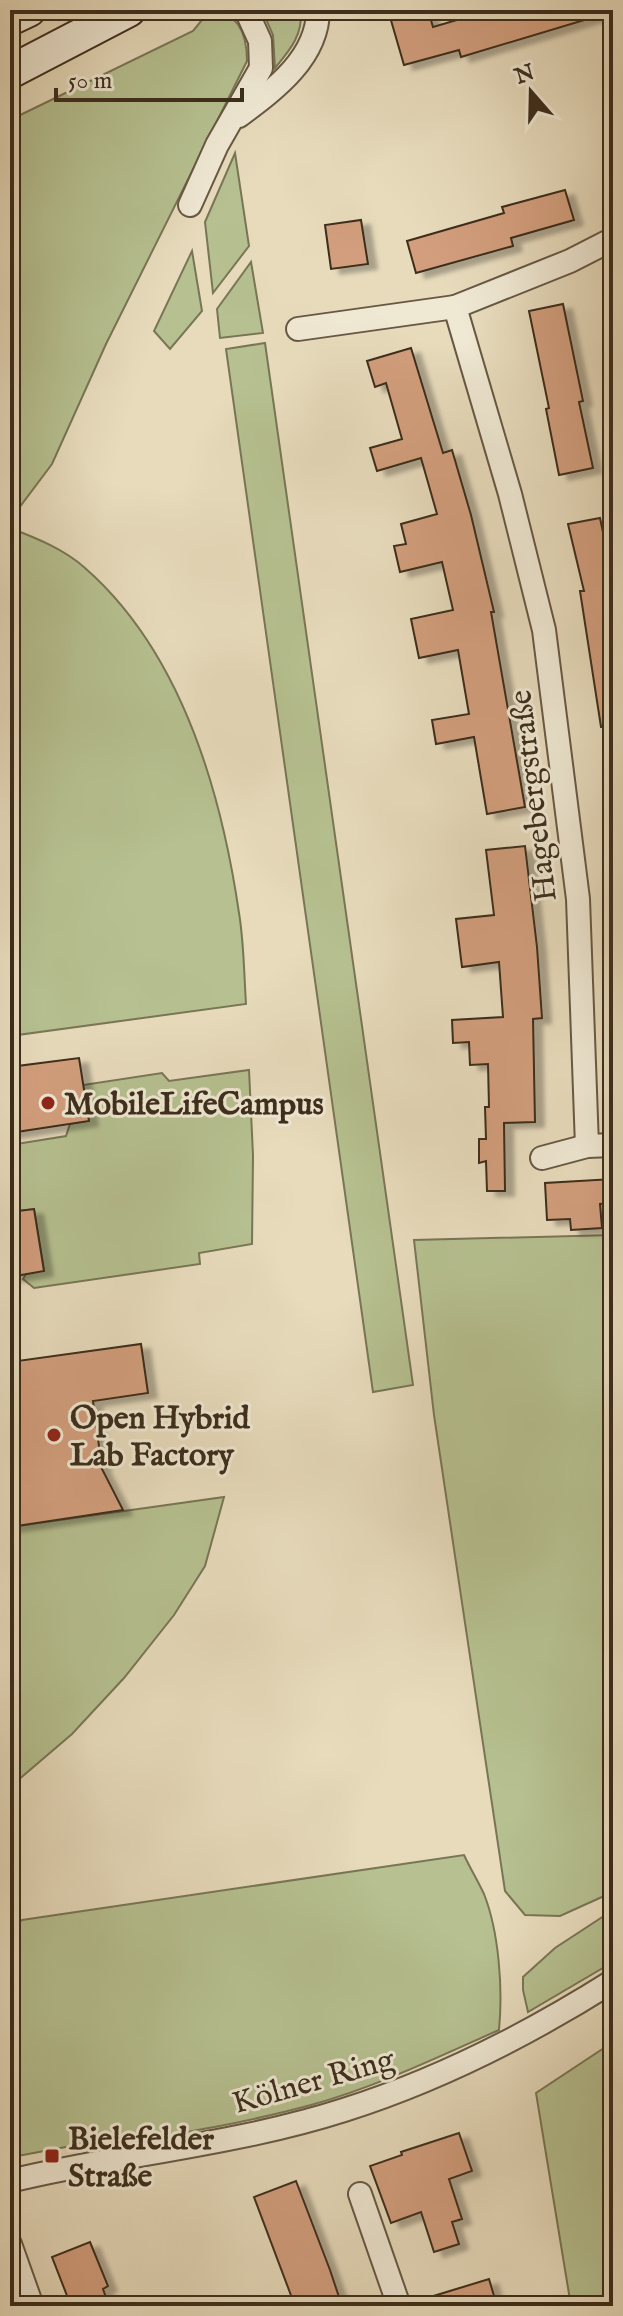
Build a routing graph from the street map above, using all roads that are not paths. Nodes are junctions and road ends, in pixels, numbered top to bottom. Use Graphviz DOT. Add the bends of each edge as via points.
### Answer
graph roads {
  1 [pos="29,10"];
  2 [pos="129,10"];
  3 [pos="246,10"];
  4 [pos="318,10"];
  5 [pos="10,19"];
  6 [pos="10,72"];
  7 [pos="232,121"];
  8 [pos="190,205"];
  9 [pos="613,239"];
  10 [pos="455,307"];
  11 [pos="298,329"];
  12 [pos="613,1145"];
  13 [pos="587,1146"];
  14 [pos="542,1158"];
  15 [pos="613,1981"];
  16 [pos="10,2181"];
  17 [pos="360,2194"];
  18 [pos="10,2244"];
  19 [pos="32,2306"];
  20 [pos="399,2306"];
  1 -- 5 [label="main road"];
  2 -- 6 [label="main road"];
  3 -- 7 [label="street" via="260,41 261,68"];
  4 -- 7 [label="street" via="307,53"];
  7 -- 8 [label="street"];
  9 -- 10 [label="street"];
  10 -- 11 [label="street"];
  10 -- 13 [label="street, Hagebergstraße" via="544,630 578,899"];
  12 -- 13 [label="street"];
  13 -- 14 [label="street"];
  15 -- 16 [label="street, Kölner Ring" via="515,2039 344,2110"];
  17 -- 20 [label="street"];
  18 -- 19 [label="street"];
}
